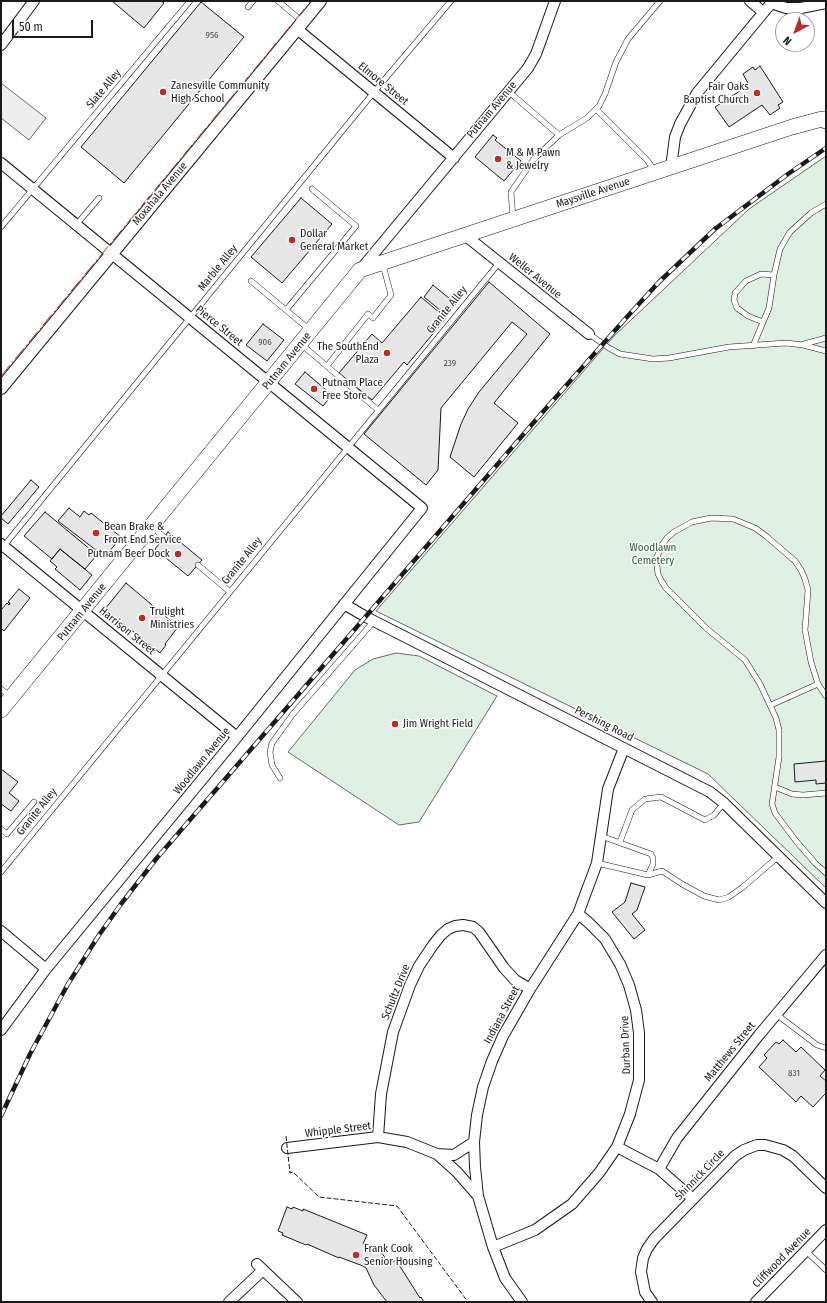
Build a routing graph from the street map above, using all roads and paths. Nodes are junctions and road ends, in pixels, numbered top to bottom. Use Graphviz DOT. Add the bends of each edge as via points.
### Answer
graph roads {
  1 [pos="34,1"];
  2 [pos="253,1"];
  3 [pos="278,1"];
  4 [pos="320,1"];
  5 [pos="451,1"];
  6 [pos="555,1"];
  7 [pos="660,1"];
  8 [pos="750,1"];
  9 [pos="187,2"];
  10 [pos="772,2"];
  11 [pos="826,3"];
  12 [pos="248,7"];
  13 [pos="763,12"];
  14 [pos="300,25"];
  15 [pos="1,45"];
  16 [pos="508,91"];
  17 [pos="374,92"];
  18 [pos="596,109"];
  19 [pos="826,121"];
  20 [pos="559,134"];
  21 [pos="454,158"];
  22 [pos="1,163"];
  23 [pos="671,168"];
  24 [pos="656,173"];
  25 [pos="33,189"];
  26 [pos="312,189"];
  27 [pos="99,198"];
  28 [pos="826,204"];
  29 [pos="513,219"];
  30 [pos="76,225"];
  31 [pos="1,227"];
  32 [pos="466,236"];
  33 [pos="111,253"];
  34 [pos="382,263"];
  35 [pos="499,263"];
  36 [pos="360,270"];
  37 [pos="774,275"];
  38 [pos="251,281"];
  39 [pos="286,310"];
  40 [pos="190,318"];
  41 [pos="763,322"];
  42 [pos="311,331"];
  43 [pos="589,334"];
  44 [pos="826,338"];
  45 [pos="300,344"];
  46 [pos="803,345"];
  47 [pos="754,346"];
  48 [pos="826,351"];
  49 [pos="327,366"];
  50 [pos="268,383"];
  51 [pos="1,388"];
  52 [pos="378,410"];
  53 [pos="347,448"];
  54 [pos="422,508"];
  55 [pos="151,526"];
  56 [pos="164,537"];
  57 [pos="2,546"];
  58 [pos="198,565"];
  59 [pos="230,592"];
  60 [pos="344,604"];
  61 [pos="83,610"];
  62 [pos="374,621"];
  63 [pos="162,676"];
  64 [pos="818,684"];
  65 [pos="6,694"];
  66 [pos="826,696"];
  67 [pos="771,705"];
  68 [pos="1,710"];
  69 [pos="237,737"];
  70 [pos="624,748"];
  71 [pos="280,778"];
  72 [pos="775,787"];
  73 [pos="826,793"];
  74 [pos="34,802"];
  75 [pos="724,803"];
  76 [pos="1,829"];
  77 [pos="601,836"];
  78 [pos="620,842"];
  79 [pos="779,856"];
  80 [pos="597,863"];
  81 [pos="1,872"];
  82 [pos="826,873"];
  83 [pos="648,875"];
  84 [pos="826,903"];
  85 [pos="578,914"];
  86 [pos="1,931"];
  87 [pos="826,955"];
  88 [pos="46,968"];
  89 [pos="530,989"];
  90 [pos="776,1014"];
  91 [pos="1,1030"];
  92 [pos="826,1048"];
  93 [pos="378,1137"];
  94 [pos="474,1142"];
  95 [pos="617,1147"];
  96 [pos="287,1148"];
  97 [pos="437,1154"];
  98 [pos="659,1169"];
  99 [pos="826,1188"];
  100 [pos="478,1196"];
  101 [pos="693,1199"];
  102 [pos="826,1230"];
  103 [pos="493,1247"];
  104 [pos="806,1251"];
  105 [pos="826,1270"];
  106 [pos="229,1302"];
  107 [pos="297,1302"];
  108 [pos="522,1302"];
  109 [pos="652,1302"];
  110 [pos="756,1302"];
  1 -- 15 [label="street"];
  2 -- 12 [label="lane"];
  3 -- 14 [label="lane"];
  4 -- 14 [label="street, Moxahala Avenue"];
  5 -- 17 [label="lane, Marble Alley"];
  6 -- 16 [label="street, Putnam Avenue" via="536,54 528,68"];
  7 -- 18 [label="lane" via="628,39"];
  8 -- 13 [label="street"];
  9 -- 25 [label="lane, Slate Alley"];
  10 -- 11 [label="street" via="786,8"];
  10 -- 13 [label="street"];
  13 -- 23 [label="street" via="706,81 688,108 675,137"];
  14 -- 17 [label="street, Elmore Street"];
  14 -- 33 [label="street, Moxahala Avenue"];
  16 -- 20 [label="lane"];
  16 -- 21 [label="street, Putnam Avenue"];
  17 -- 21 [label="street, Elmore Street"];
  17 -- 40 [label="lane, Marble Alley"];
  18 -- 20 [label="lane" via="587,118"];
  18 -- 24 [label="lane" via="647,160"];
  19 -- 23 [label="main road, Maysville Avenue" via="822,119 792,128"];
  20 -- 29 [label="lane" via="533,160 511,192"];
  21 -- 36 [label="street, Putnam Avenue"];
  22 -- 25 [label="street, Pierce Street"];
  23 -- 24 [label="main road, Maysville Avenue"];
  24 -- 29 [label="main road, Maysville Avenue"];
  25 -- 30 [label="street, Pierce Street"];
  25 -- 31 [label="lane, Slate Alley"];
  26 -- 39 [label="lane" via="356,226"];
  27 -- 30 [label="lane"];
  28 -- 37 [label="lane" via="811,213 790,232 780,249"];
  29 -- 32 [label="main road, Maysville Avenue"];
  30 -- 33 [label="street, Pierce Street"];
  32 -- 34 [label="main road, Maysville Avenue"];
  32 -- 35 [label="street, Weller Avenue"];
  33 -- 40 [label="street, Pierce Street"];
  33 -- 51 [label="street, Moxahala Avenue"];
  34 -- 36 [label="main road, Maysville Avenue"];
  34 -- 49 [label="lane" via="391,295 373,318 368,314"];
  35 -- 43 [label="street, Weller Avenue"];
  35 -- 52 [label="lane, Granite Alley"];
  36 -- 42 [label="main road, Putnam Avenue"];
  37 -- 41 [label="lane" via="769,308"];
  37 -- 41 [label="lane" via="761,274 746,281 735,293 737,308"];
  38 -- 39 [label="lane"];
  39 -- 42 [label="lane"];
  40 -- 50 [label="street, Pierce Street"];
  40 -- 57 [label="lane, Marble Alley"];
  41 -- 47 [label="lane"];
  42 -- 45 [label="main road, Putnam Avenue"];
  43 -- 47 [label="lane" via="620,354 653,359 714,349"];
  44 -- 46 [label="lane"];
  45 -- 49 [label="lane"];
  45 -- 50 [label="main road, Putnam Avenue"];
  46 -- 47 [label="lane" via="786,343"];
  46 -- 48 [label="lane"];
  49 -- 52 [label="lane"];
  50 -- 53 [label="street, Pierce Street"];
  50 -- 55 [label="main road, Putnam Avenue"];
  52 -- 53 [label="lane, Granite Alley"];
  53 -- 54 [label="street, Pierce Street"];
  53 -- 59 [label="lane, Granite Alley"];
  54 -- 60 [label="street, Woodlawn Avenue"];
  55 -- 56 [label="lane"];
  55 -- 61 [label="main road, Putnam Avenue"];
  57 -- 61 [label="street, Harrison Street"];
  58 -- 59 [label="lane"];
  59 -- 63 [label="lane, Granite Alley"];
  60 -- 62 [label="street, Pershing Road"];
  60 -- 69 [label="street, Woodlawn Avenue"];
  61 -- 63 [label="street, Harrison Street"];
  61 -- 65 [label="main road, Putnam Avenue"];
  62 -- 70 [label="street, Pershing Road"];
  62 -- 71 [label="lane" via="293,714 272,743 272,765"];
  63 -- 69 [label="street, Harrison Street"];
  63 -- 81 [label="lane, Granite Alley"];
  64 -- 66 [label="lane"];
  64 -- 67 [label="lane"];
  64 -- 67 [label="lane" via="805,630 808,590 806,579 795,561 766,536 733,519 711,518 692,522 674,532 662,545 656,559 658,574 666,588 706,628 745,660"];
  65 -- 68 [label="main road, Putnam Avenue"];
  67 -- 72 [label="lane" via="780,743"];
  69 -- 88 [label="street, Woodlawn Avenue"];
  70 -- 75 [label="street, Pershing Road" via="710,792"];
  70 -- 77 [label="street, Indiana Street" via="608,789"];
  72 -- 73 [label="lane" via="792,794"];
  72 -- 82 [label="lane" via="772,804 775,813 796,841"];
  74 -- 76 [label="lane" via="7,834"];
  75 -- 78 [label="lane" via="714,815 705,820 661,797 645,799 632,810"];
  75 -- 79 [label="street, Pershing Road"];
  77 -- 78 [label="lane"];
  77 -- 80 [label="street, Indiana Street"];
  78 -- 83 [label="lane" via="651,854 653,864"];
  79 -- 83 [label="lane" via="743,887 729,897 719,900 704,896 662,871"];
  79 -- 84 [label="street, Pershing Road"];
  80 -- 83 [label="lane"];
  80 -- 85 [label="street, Indiana Street"];
  85 -- 89 [label="street, Indiana Street"];
  85 -- 95 [label="street, Durban Drive" via="605,939 620,964 636,1010 639,1033 639,1080 630,1114"];
  86 -- 88 [label="street"];
  87 -- 90 [label="street, Matthews Street"];
  88 -- 91 [label="street, Woodlawn Avenue"];
  89 -- 93 [label="street, Schultz Drive" via="515,980 473,927 455,926 441,935 419,966 393,1032 381,1094"];
  89 -- 94 [label="street, Indiana Street" via="492,1061 483,1088"];
  90 -- 92 [label="lane" via="817,1045"];
  90 -- 98 [label="street, Matthews Street" via="678,1138"];
  93 -- 96 [label="street, Whipple Street"];
  93 -- 97 [label="street, Whipple Street" via="407,1142"];
  94 -- 97 [label="street, Whipple Street" via="454,1155"];
  94 -- 100 [label="street, Indiana Street"];
  95 -- 98 [label="street"];
  95 -- 103 [label="street, Durban Drive" via="572,1204 534,1230"];
  97 -- 100 [label="street, Whipple Street"];
  98 -- 101 [label="street"];
  99 -- 101 [label="street, Shinnick Circle" via="793,1156 783,1150 757,1145 735,1156"];
  100 -- 103 [label="street, Indiana Street"];
  101 -- 109 [label="street, Shinnick Circle" via="654,1239 643,1258 642,1282"];
  102 -- 104 [label="street, Cliffwood Avenue"];
  103 -- 108 [label="street, Indiana Street" via="505,1278"];
  104 -- 105 [label="lane"];
  104 -- 110 [label="street, Cliffwood Avenue"];
  106 -- 107 [label="street" via="260,1267"];
}
